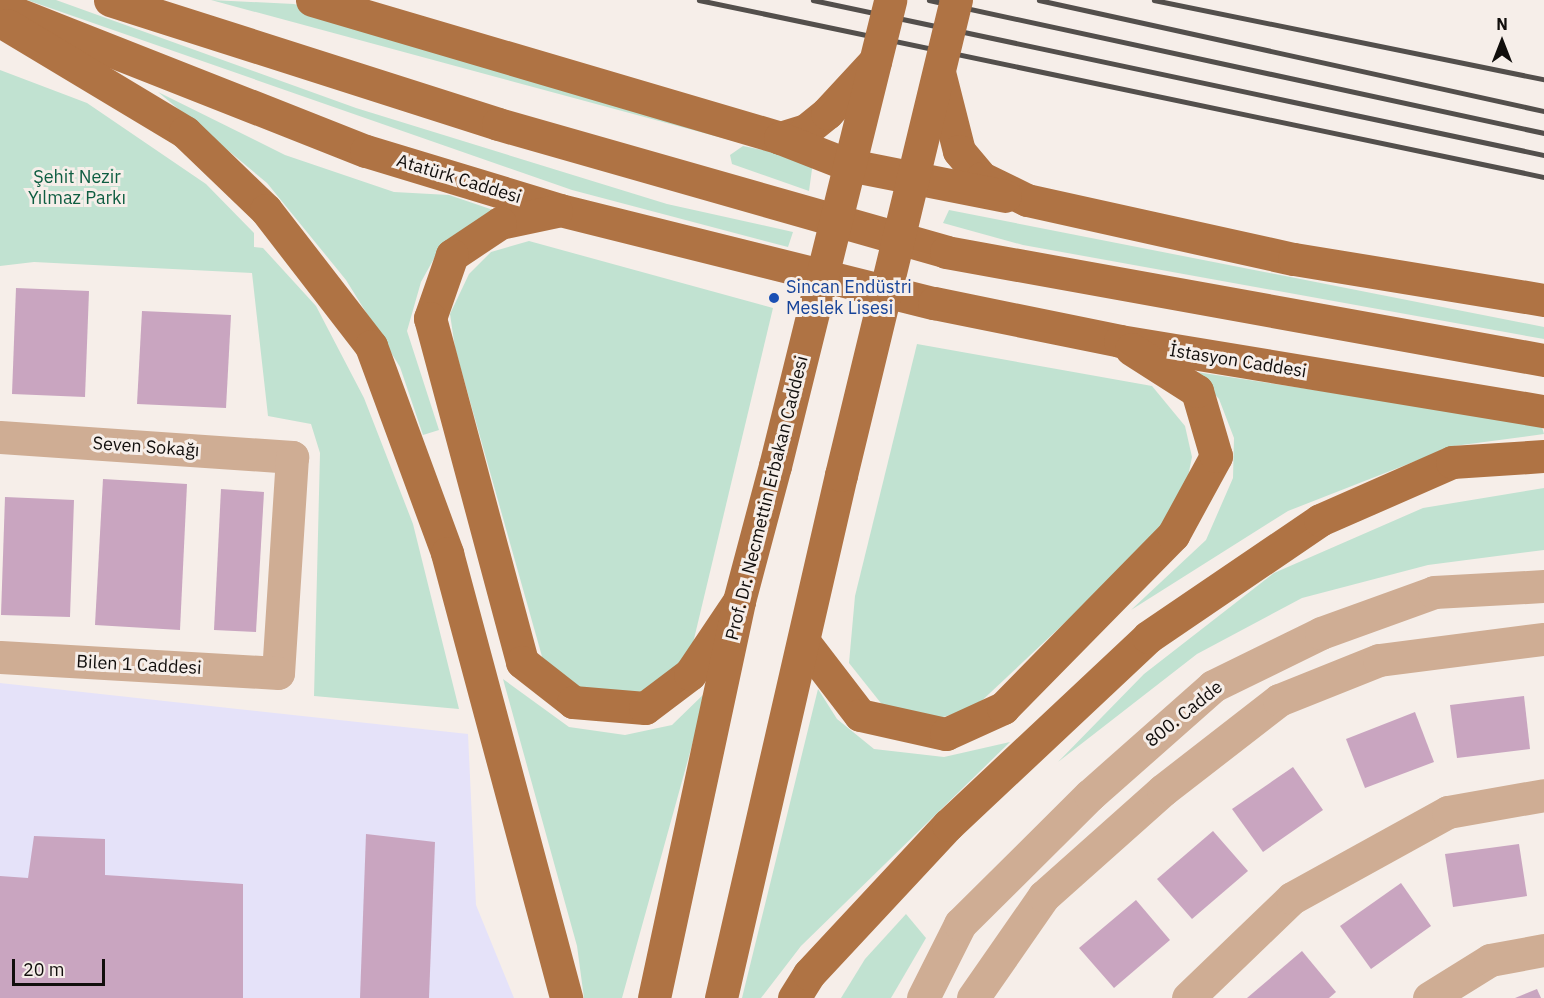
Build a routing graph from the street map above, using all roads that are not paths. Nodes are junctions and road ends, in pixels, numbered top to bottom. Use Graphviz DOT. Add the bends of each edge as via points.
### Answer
graph roads {
  1 [pos="111,0"];
  2 [pos="312,0"];
  3 [pos="890,0"];
  4 [pos="956,0"];
  5 [pos="0,7"];
  6 [pos="0,21"];
  7 [pos="875,61"];
  8 [pos="940,76"];
  9 [pos="780,138"];
  10 [pos="849,165"];
  11 [pos="915,178"];
  12 [pos="1027,200"];
  13 [pos="560,210"];
  14 [pos="1544,300"];
  15 [pos="934,303"];
  16 [pos="1120,341"];
  17 [pos="1544,360"];
  18 [pos="1544,411"];
  19 [pos="0,438"];
  20 [pos="1544,456"];
  21 [pos="1544,586"];
  22 [pos="740,601"];
  23 [pos="1544,639"];
  24 [pos="804,642"];
  25 [pos="0,657"];
  26 [pos="278,673"];
  27 [pos="1544,795"];
  28 [pos="1544,950"];
  29 [pos="566,998"];
  30 [pos="654,998"];
  31 [pos="721,998"];
  32 [pos="794,998"];
  33 [pos="923,998"];
  34 [pos="973,998"];
  35 [pos="1188,998"];
  36 [pos="1429,998"];
  1 -- 17 [label="main road" via="498,124 946,252"];
  2 -- 9 [label="main road"];
  3 -- 7 [label="main road, Prof. Dr. Necmettin Erbakan Caddesi, bridge"];
  4 -- 8 [label="main road, bridge"];
  5 -- 13 [label="main road, Atatürk Caddesi" via="366,151"];
  6 -- 29 [label="main road" via="184,132 266,210 371,346 447,553"];
  7 -- 9 [label="main road" via="806,130"];
  7 -- 10 [label="main road, Prof. Dr. Necmettin Erbakan Caddesi, bridge"];
  8 -- 11 [label="main road, bridge"];
  8 -- 12 [label="main road" via="959,151 982,178"];
  9 -- 10 [label="main road"];
  10 -- 11 [label="main road"];
  10 -- 22 [label="main road, Prof. Dr. Necmettin Erbakan Caddesi, bridge"];
  11 -- 12 [label="main road"];
  11 -- 24 [label="main road, bridge"];
  12 -- 14 [label="main road" via="1294,259"];
  13 -- 15 [label="main road, Atatürk Caddesi"];
  13 -- 22 [label="main road" via="501,223 452,255 430,318 522,662 573,702 645,708 690,674"];
  15 -- 16 [label="main road, İstasyon Caddesi"];
  16 -- 18 [label="main road, İstasyon Caddesi"];
  16 -- 24 [label="main road" via="1197,391 1216,456 1173,535 1003,708 945,734 860,715"];
  19 -- 26 [label="street, Seven Sokağı" via="292,457"];
  20 -- 32 [label="main road" via="1452,462 1320,520 1148,637 948,825 809,974"];
  21 -- 33 [label="street, 800. Cadde" via="1434,592 1322,633 1213,686 1090,795 960,924"];
  22 -- 30 [label="main road, Prof. Dr. Necmettin Erbakan Caddesi"];
  23 -- 34 [label="street" via="1379,660 1279,700 1163,790 1044,896"];
  24 -- 31 [label="main road"];
  25 -- 26 [label="street, Bilen 1 Caddesi"];
  27 -- 35 [label="street" via="1448,812 1292,898"];
  28 -- 36 [label="street" via="1490,960"];
}
